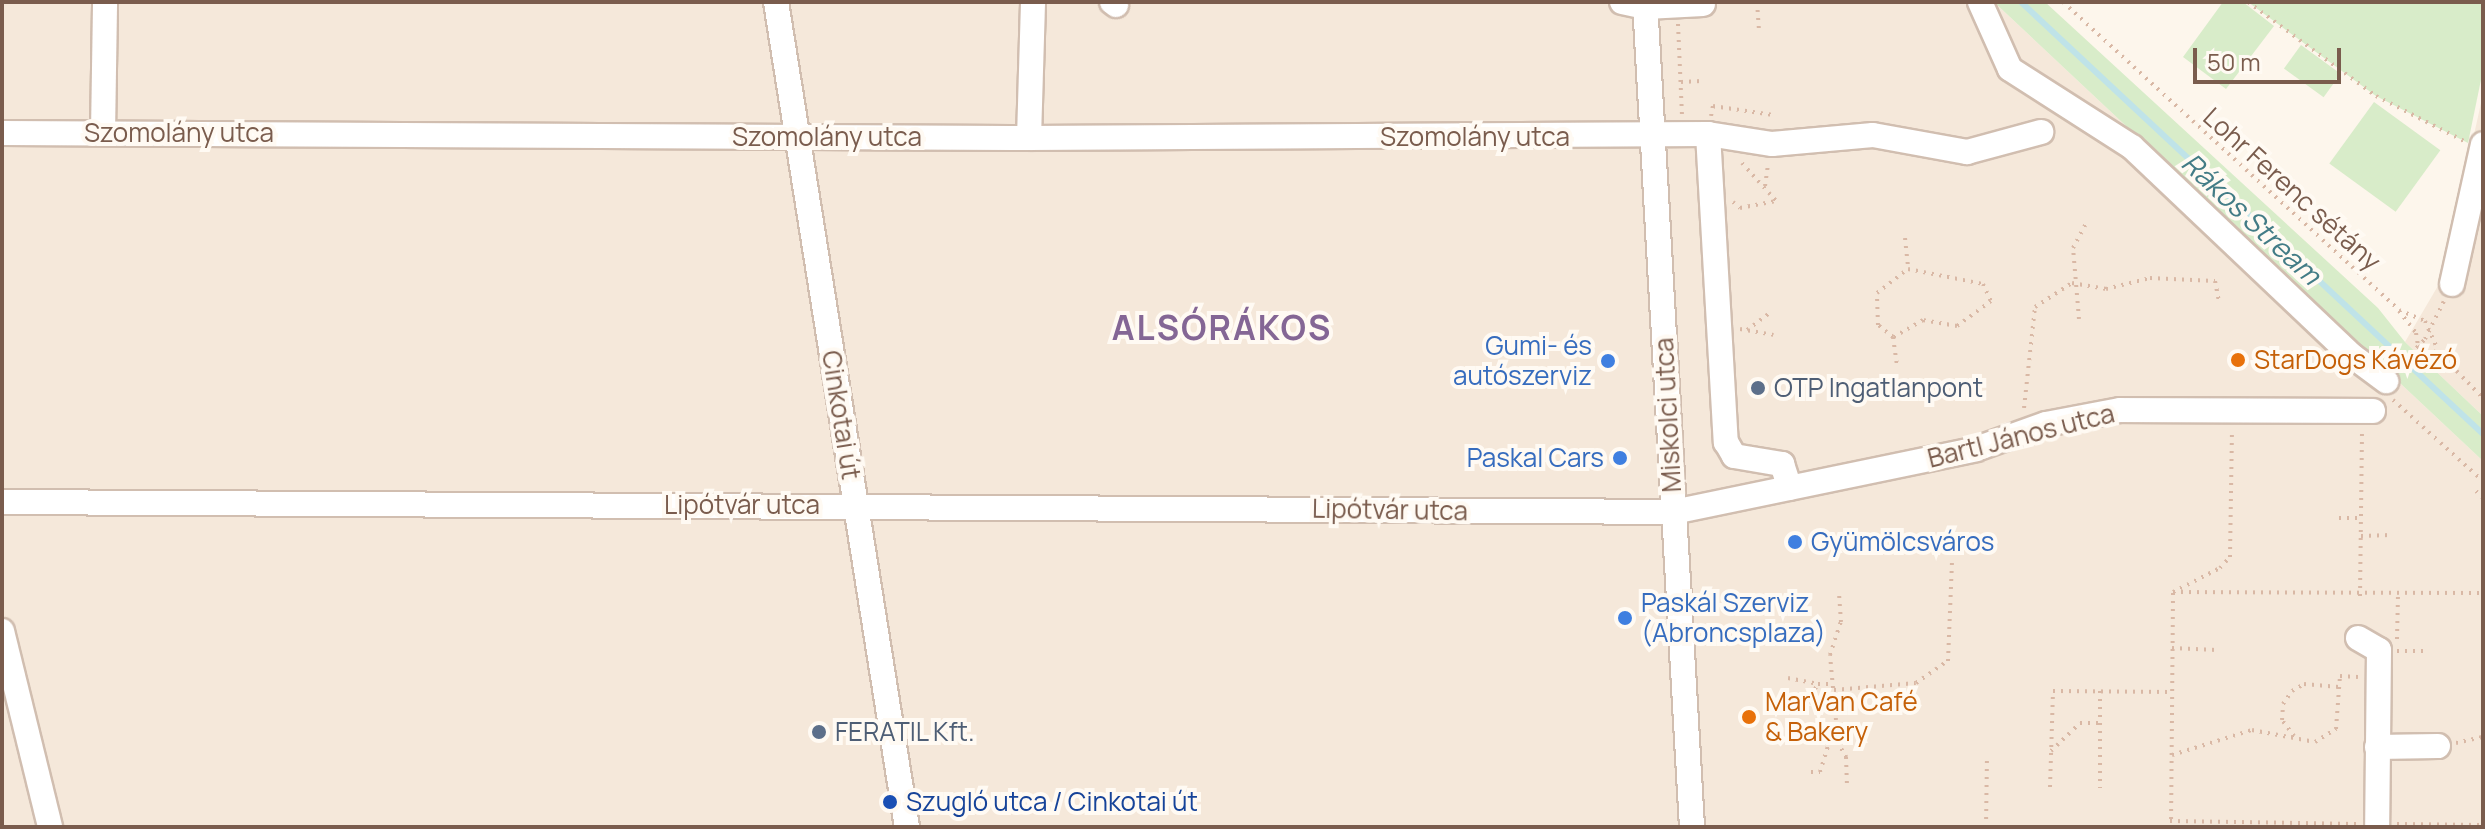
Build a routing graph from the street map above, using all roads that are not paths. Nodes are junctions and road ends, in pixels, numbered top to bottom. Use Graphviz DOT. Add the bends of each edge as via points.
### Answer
graph roads {
  1 [pos="105,2"];
  2 [pos="776,2"];
  3 [pos="1033,2"];
  4 [pos="1980,2"];
  5 [pos="1638,4"];
  6 [pos="1703,4"];
  7 [pos="2041,132"];
  8 [pos="2,133"];
  9 [pos="103,133"];
  10 [pos="1708,134"];
  11 [pos="798,137"];
  12 [pos="1651,137"];
  13 [pos="1029,138"];
  14 [pos="2479,146"];
  15 [pos="2452,284"];
  16 [pos="1790,488"];
  17 [pos="2,502"];
  18 [pos="855,505"];
  19 [pos="1673,512"];
  20 [pos="2,631"];
  21 [pos="2358,638"];
  22 [pos="2438,746"];
  23 [pos="2377,747"];
  24 [pos="2377,826"];
  25 [pos="50,827"];
  26 [pos="907,827"];
  27 [pos="1692,827"];
  1 -- 9 [label="street"];
  2 -- 11 [label="street, Cinkotai út"];
  3 -- 13 [label="street"];
  4 -- 16 [label="street, Bartl János utca" via="2010,69 2132,147 2351,355 2379,396 2232,413 2120,410 2025,431 1976,449"];
  5 -- 6 [label="street"];
  5 -- 12 [label="street, Miskolci utca"];
  7 -- 10 [label="street, Szomolány utca" via="1967,152 1873,135 1772,144"];
  8 -- 9 [label="street, Szomolány utca"];
  9 -- 11 [label="street, Szomolány utca"];
  10 -- 12 [label="street, Szomolány utca"];
  10 -- 16 [label="street" via="1726,442 1734,456 1782,464"];
  11 -- 13 [label="street, Szomolány utca"];
  11 -- 18 [label="street, Cinkotai út"];
  12 -- 13 [label="street, Szomolány utca"];
  12 -- 19 [label="street, Miskolci utca"];
  14 -- 15 [label="street"];
  16 -- 19 [label="street, Bartl János utca"];
  17 -- 18 [label="street, Lipótvár utca"];
  18 -- 19 [label="street, Lipótvár utca"];
  18 -- 26 [label="street, Cinkotai út"];
  19 -- 27 [label="street, Miskolci utca"];
  20 -- 25 [label="street"];
  21 -- 23 [label="street" via="2379,650"];
  22 -- 23 [label="street"];
  23 -- 24 [label="street"];
}
